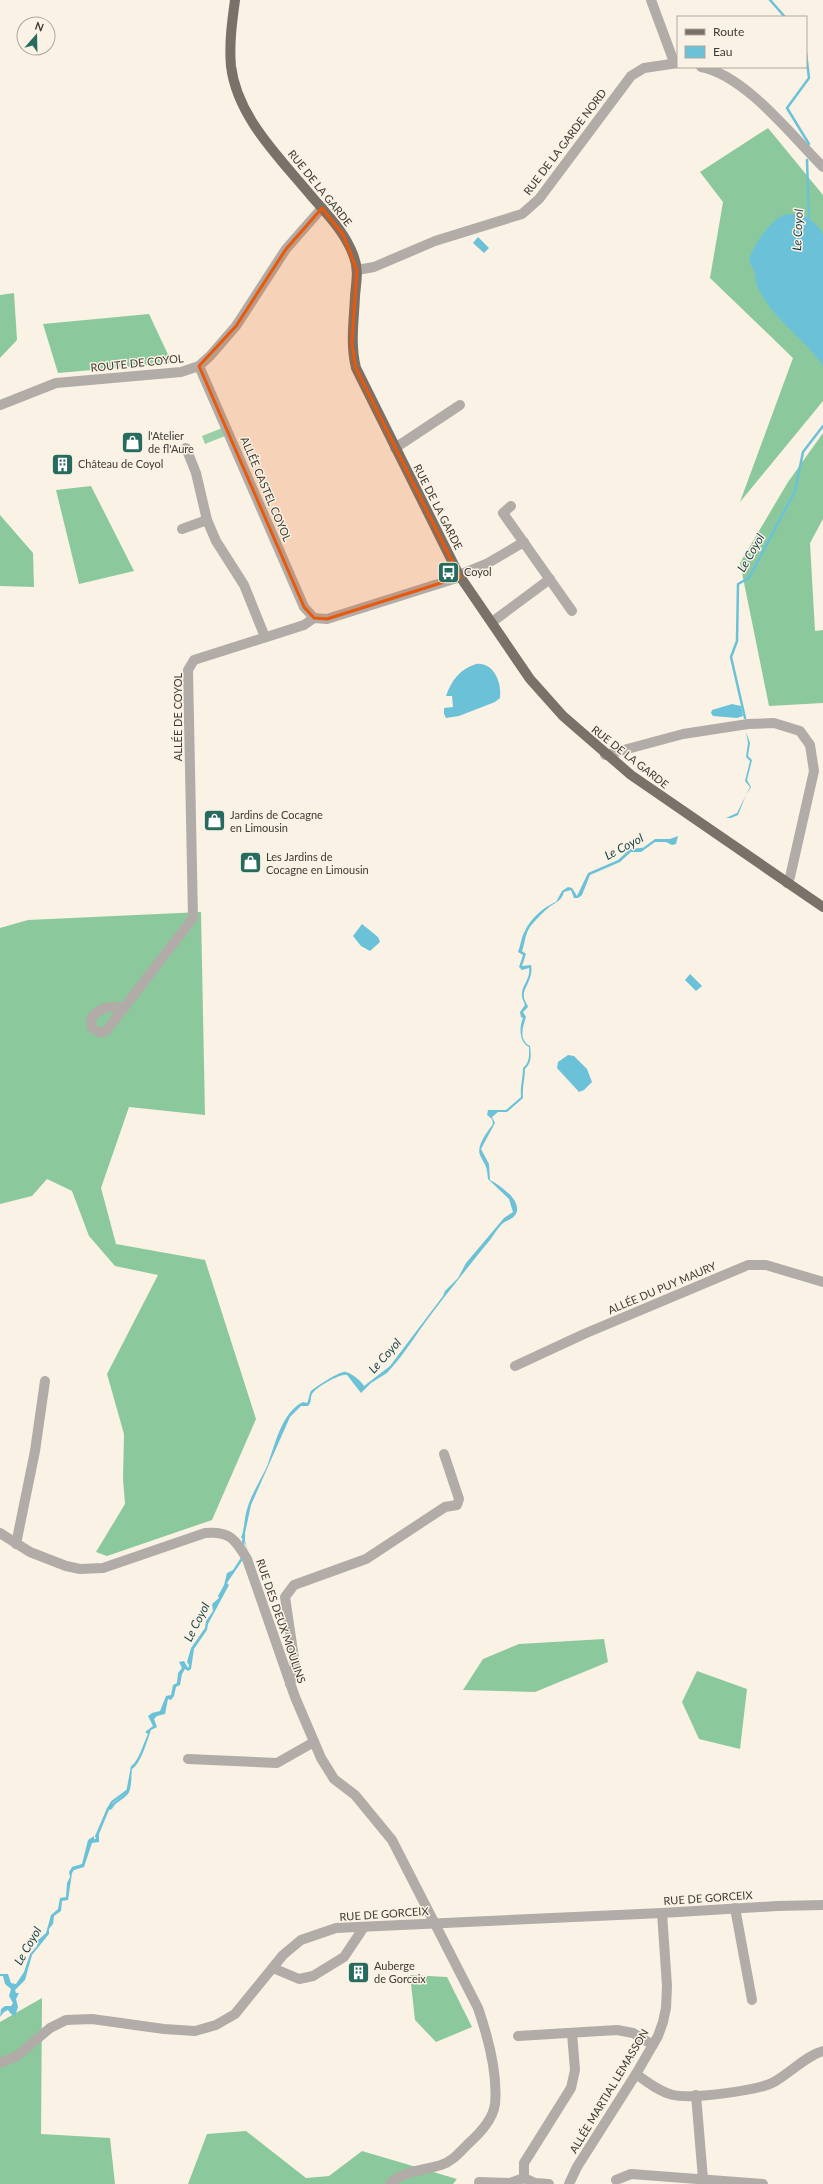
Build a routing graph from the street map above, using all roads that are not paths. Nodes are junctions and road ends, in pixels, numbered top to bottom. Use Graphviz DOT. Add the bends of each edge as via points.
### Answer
graph roads {
  1 [pos="235,0"];
  2 [pos="651,0"];
  3 [pos="676,62"];
  4 [pos="703,68"];
  5 [pos="823,167"];
  6 [pos="322,208"];
  7 [pos="357,270"];
  8 [pos="199,366"];
  9 [pos="0,404"];
  10 [pos="460,405"];
  11 [pos="186,448"];
  12 [pos="395,448"];
  13 [pos="511,506"];
  14 [pos="207,520"];
  15 [pos="182,530"];
  16 [pos="524,542"];
  17 [pos="459,576"];
  18 [pos="550,579"];
  19 [pos="572,611"];
  20 [pos="314,618"];
  21 [pos="492,622"];
  22 [pos="265,637"];
  23 [pos="605,754"];
  24 [pos="787,883"];
  25 [pos="823,907"];
  26 [pos="124,1008"];
  27 [pos="823,1282"];
  28 [pos="515,1366"];
  29 [pos="45,1381"];
  30 [pos="444,1454"];
  31 [pos="0,1533"];
  32 [pos="16,1544"];
  33 [pos="290,1684"];
  34 [pos="314,1742"];
  35 [pos="188,1759"];
  36 [pos="823,1905"];
  37 [pos="735,1908"];
  38 [pos="662,1914"];
  39 [pos="435,1922"];
  40 [pos="364,1927"];
  41 [pos="273,1968"];
  42 [pos="752,2000"];
  43 [pos="572,2033"];
  44 [pos="518,2036"];
  45 [pos="653,2045"];
  46 [pos="823,2051"];
  47 [pos="0,2063"];
  48 [pos="636,2074"];
  49 [pos="696,2095"];
  50 [pos="524,2178"];
  51 [pos="703,2179"];
  52 [pos="616,2180"];
  53 [pos="479,2182"];
  54 [pos="390,2184"];
  55 [pos="549,2184"];
  56 [pos="569,2184"];
  57 [pos="763,2184"];
  1 -- 6 [label="main road, RUE DE LA GARDE" via="230,40 231,67 237,90 250,118 273,151"];
  2 -- 3 [label="street"];
  3 -- 7 [label="street, RUE DE LA GARDE NORD" via="644,68 631,76 539,199 522,214 435,241 374,267"];
  4 -- 5 [label="street" via="737,82 752,94"];
  6 -- 7 [label="main road, RUE DE LA GARDE" via="343,234"];
  6 -- 8 [label="street, ROUTE DE COYOL" via="286,249 236,326"];
  7 -- 12 [label="main road, RUE DE LA GARDE" via="353,356 356,368"];
  8 -- 9 [label="street, ROUTE DE COYOL" via="181,372 56,383"];
  8 -- 20 [label="street, ALLÉE CASTEL COYOL" via="304,607"];
  10 -- 12 [label="street"];
  11 -- 14 [label="street" via="196,473"];
  12 -- 17 [label="main road, RUE DE LA GARDE"];
  13 -- 16 [label="street" via="503,513"];
  14 -- 15 [label="street"];
  14 -- 22 [label="street" via="216,542 244,585"];
  16 -- 17 [label="street, ALLÉE DE COYOL"];
  16 -- 18 [label="street"];
  17 -- 20 [label="street, ALLÉE DE COYOL" via="327,619"];
  17 -- 21 [label="main road, RUE DE LA GARDE"];
  18 -- 19 [label="street"];
  18 -- 21 [label="street"];
  20 -- 22 [label="street, ALLÉE DE COYOL" via="304,626"];
  21 -- 23 [label="main road, RUE DE LA GARDE" via="530,679 563,716"];
  22 -- 26 [label="street, ALLÉE DE COYOL" via="194,660 188,670 193,918"];
  23 -- 24 [label="main road, RUE DE LA GARDE" via="643,784"];
  23 -- 24 [label="street" via="682,734 748,724 774,723 800,731 810,746 814,771"];
  24 -- 25 [label="main road, RUE DE LA GARDE"];
  27 -- 28 [label="street, ALLÉE DU PUY MAURY" via="766,1265 748,1265"];
  29 -- 32 [label="street" via="35,1451"];
  30 -- 33 [label="street" via="459,1499 457,1505 445,1507 366,1559 294,1585 285,1597 295,1665"];
  31 -- 32 [label="street, RUE DES DEUX MOULINS"];
  32 -- 33 [label="street, RUE DES DEUX MOULINS" via="66,1566 80,1569 103,1568 205,1533 218,1532 232,1537 247,1559"];
  33 -- 34 [label="street, RUE DES DEUX MOULINS"];
  34 -- 35 [label="street" via="277,1763"];
  34 -- 39 [label="street, RUE DES DEUX MOULINS" via="334,1779 355,1795 392,1840"];
  36 -- 37 [label="street, RUE DE GORCEIX"];
  37 -- 38 [label="street, RUE DE GORCEIX"];
  37 -- 42 [label="street"];
  38 -- 39 [label="street, RUE DE GORCEIX"];
  38 -- 45 [label="street, ALLÉE MARTIAL LEMASSON" via="666,2008"];
  39 -- 40 [label="street, RUE DE GORCEIX"];
  39 -- 54 [label="street, RUE DES DEUX MOULINS" via="478,2008 494,2074 495,2105 479,2134 452,2160 409,2174"];
  40 -- 41 [label="street, RUE DE GORCEIX" via="336,1928 301,1940 283,1955"];
  40 -- 41 [label="street" via="344,1957 313,1976 299,1979"];
  41 -- 47 [label="street, RUE DE GORCEIX" via="235,2014 216,2025 195,2031 92,2019 66,2020 50,2028 17,2056"];
  43 -- 44 [label="street"];
  43 -- 45 [label="street" via="617,2030 633,2033"];
  43 -- 50 [label="street" via="575,2070 571,2088 524,2163"];
  45 -- 48 [label="street, ALLÉE MARTIAL LEMASSON"];
  46 -- 49 [label="street" via="762,2087"];
  48 -- 49 [label="street" via="674,2096"];
  48 -- 56 [label="street, ALLÉE MARTIAL LEMASSON" via="577,2167"];
  49 -- 51 [label="street"];
  50 -- 53 [label="street" via="510,2183"];
  50 -- 55 [label="street" via="535,2183"];
  51 -- 52 [label="street" via="631,2174"];
  51 -- 57 [label="street"];
}
